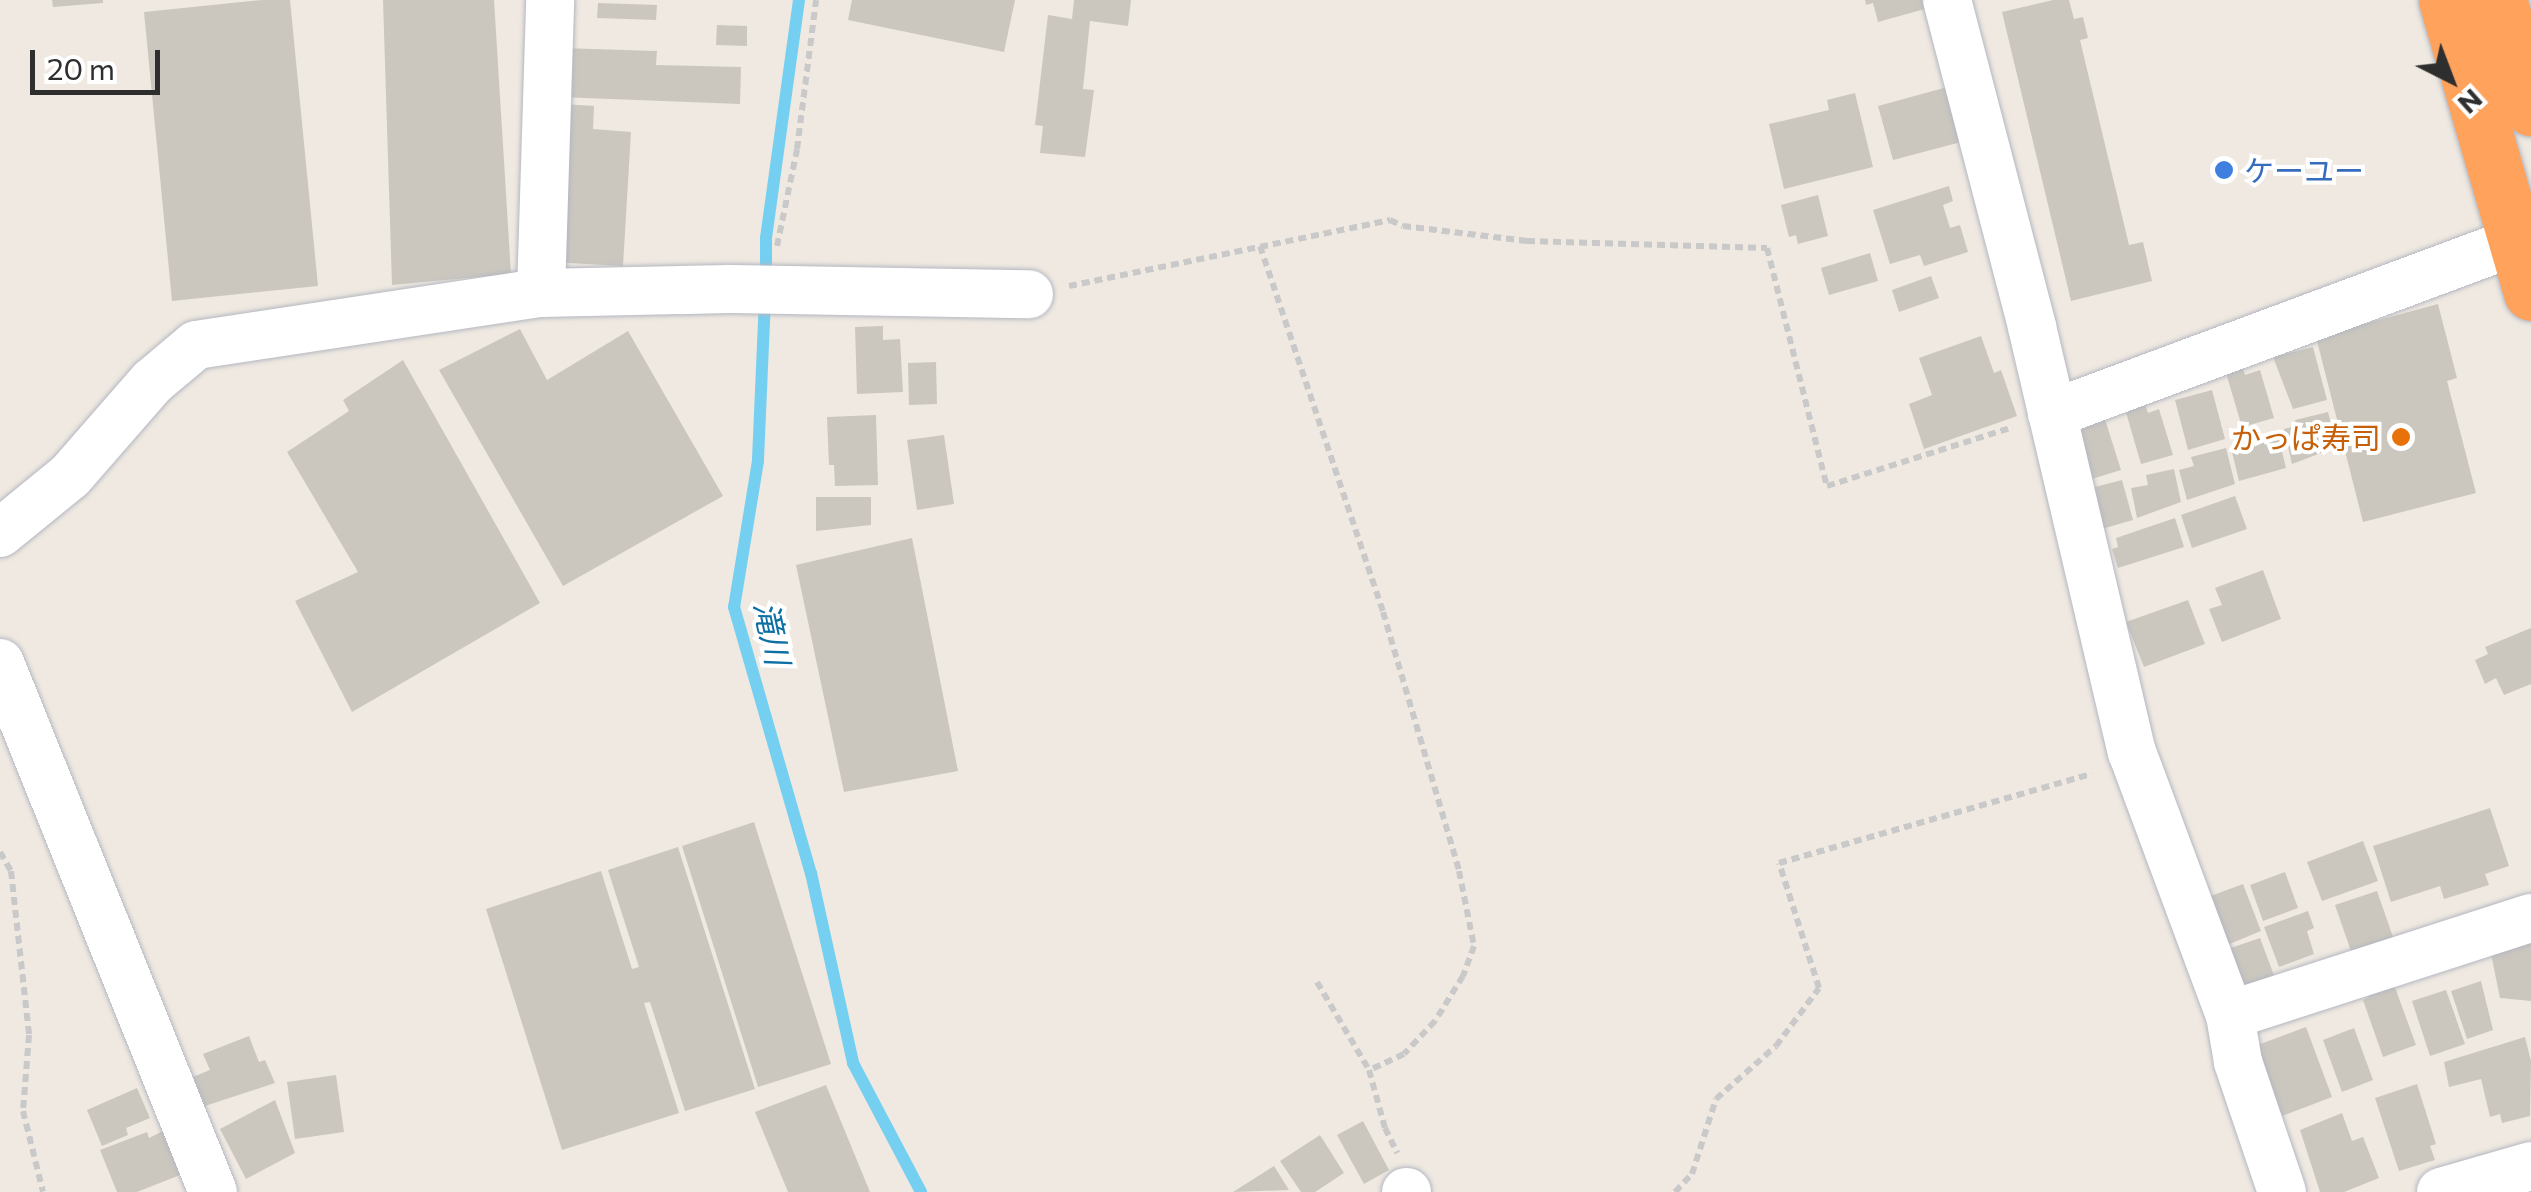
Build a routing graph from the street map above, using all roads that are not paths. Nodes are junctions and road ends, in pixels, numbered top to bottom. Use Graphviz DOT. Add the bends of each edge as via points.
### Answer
graph roads {
  1 [pos="550,0"];
  2 [pos="1947,0"];
  3 [pos="2446,0"];
  4 [pos="2499,0"];
  5 [pos="2531,108"];
  6 [pos="2517,241"];
  7 [pos="541,293"];
  8 [pos="1028,294"];
  9 [pos="2531,294"];
  10 [pos="2052,414"];
  11 [pos="0,533"];
  12 [pos="0,663"];
  13 [pos="2531,918"];
  14 [pos="2230,1016"];
  15 [pos="2531,1166"];
  16 [pos="213,1192"];
  17 [pos="2282,1192"];
  18 [pos="2441,1192"];
  1 -- 7 [label="street"];
  2 -- 10 [label="street"];
  3 -- 6 [label="highway"];
  4 -- 5 [label="highway"];
  6 -- 9 [label="highway"];
  6 -- 10 [label="street"];
  7 -- 8 [label="street"];
  7 -- 11 [label="street" via="196,345 152,382 70,476"];
  10 -- 14 [label="street" via="2136,761"];
  12 -- 16 [label="street"];
  13 -- 14 [label="street"];
  14 -- 17 [label="street" via="2238,1062"];
  15 -- 18 [label="street"];
}
